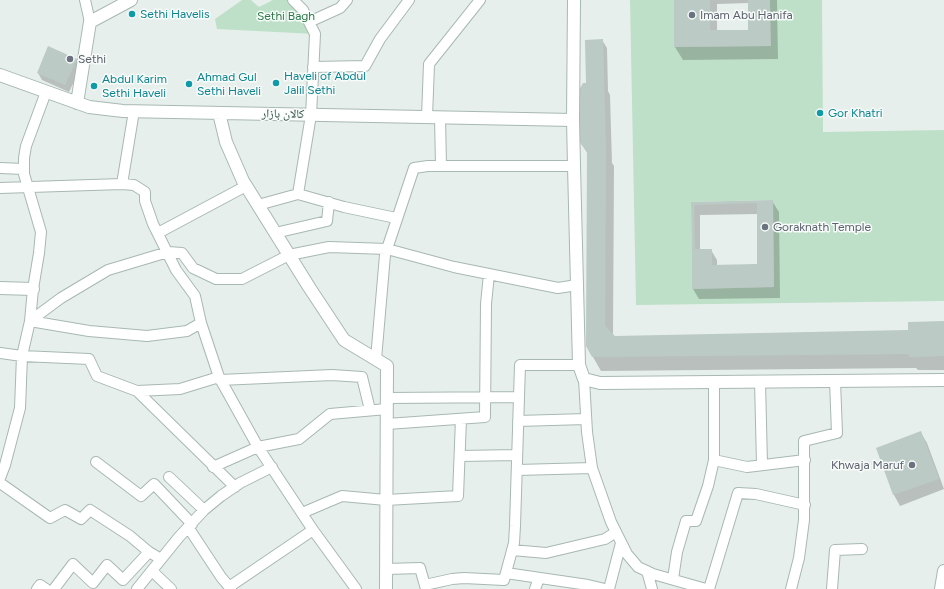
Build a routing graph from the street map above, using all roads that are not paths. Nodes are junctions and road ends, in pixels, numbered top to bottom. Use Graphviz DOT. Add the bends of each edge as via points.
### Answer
graph roads {
  1 [pos="85,0"];
  2 [pos="131,0"];
  3 [pos="293,0"];
  4 [pos="347,0"];
  5 [pos="409,0"];
  6 [pos="480,0"];
  7 [pos="574,0"];
  8 [pos="90,22"];
  9 [pos="309,22"];
  10 [pos="313,67"];
  11 [pos="0,75"];
  12 [pos="46,92"];
  13 [pos="77,103"];
  14 [pos="134,111"];
  15 [pos="220,113"];
  16 [pos="310,115"];
  17 [pos="426,117"];
  18 [pos="440,117"];
  19 [pos="573,120"];
  20 [pos="441,166"];
  21 [pos="574,166"];
  22 [pos="0,168"];
  23 [pos="24,169"];
  24 [pos="122,184"];
  25 [pos="28,186"];
  26 [pos="246,186"];
  27 [pos="0,188"];
  28 [pos="298,194"];
  29 [pos="329,202"];
  30 [pos="258,205"];
  31 [pos="396,218"];
  32 [pos="158,233"];
  33 [pos="275,233"];
  34 [pos="387,249"];
  35 [pos="168,252"];
  36 [pos="289,255"];
  37 [pos="489,274"];
  38 [pos="577,286"];
  39 [pos="0,288"];
  40 [pos="32,289"];
  41 [pos="30,321"];
  42 [pos="201,323"];
  43 [pos="0,353"];
  44 [pos="22,356"];
  45 [pos="376,359"];
  46 [pos="580,365"];
  47 [pos="219,378"];
  48 [pos="584,379"];
  49 [pos="944,380"];
  50 [pos="760,381"];
  51 [pos="835,381"];
  52 [pos="714,382"];
  53 [pos="137,391"];
  54 [pos="486,397"];
  55 [pos="519,397"];
  56 [pos="387,403"];
  57 [pos="370,410"];
  58 [pos="461,419"];
  59 [pos="586,419"];
  60 [pos="518,421"];
  61 [pos="386,424"];
  62 [pos="258,446"];
  63 [pos="517,455"];
  64 [pos="460,456"];
  65 [pos="714,460"];
  66 [pos="805,460"];
  67 [pos="96,462"];
  68 [pos="762,465"];
  69 [pos="213,467"];
  70 [pos="272,467"];
  71 [pos="592,468"];
  72 [pos="517,470"];
  73 [pos="0,477"];
  74 [pos="169,477"];
  75 [pos="0,484"];
  76 [pos="235,487"];
  77 [pos="386,500"];
  78 [pos="804,504"];
  79 [pos="204,510"];
  80 [pos="302,513"];
  81 [pos="190,525"];
  82 [pos="313,530"];
  83 [pos="616,532"];
  84 [pos="621,543"];
  85 [pos="862,549"];
  86 [pos="512,550"];
  87 [pos="149,552"];
  88 [pos="161,559"];
  89 [pos="386,569"];
  90 [pos="152,571"];
  91 [pos="647,571"];
  92 [pos="944,572"];
  93 [pos="539,578"];
  94 [pos="673,580"];
  95 [pos="503,581"];
  96 [pos="426,587"];
  97 [pos="230,588"];
  98 [pos="37,589"];
  99 [pos="46,589"];
  100 [pos="54,589"];
  101 [pos="137,589"];
  102 [pos="171,589"];
  103 [pos="356,589"];
  104 [pos="386,589"];
  105 [pos="535,589"];
  106 [pos="605,589"];
  107 [pos="609,589"];
  108 [pos="652,589"];
  109 [pos="707,589"];
  110 [pos="791,589"];
  111 [pos="832,589"];
  112 [pos="941,589"];
  1 -- 8 [label="lane"];
  2 -- 8 [label="street"];
  3 -- 9 [label="lane" via="303,10"];
  4 -- 9 [label="lane" via="340,8"];
  5 -- 10 [label="lane" via="380,39 365,66"];
  6 -- 17 [label="lane" via="429,64"];
  7 -- 19 [label="street"];
  8 -- 13 [label="street"];
  9 -- 10 [label="lane" via="315,34"];
  10 -- 16 [label="lane"];
  11 -- 12 [label="street, کالان بازار"];
  12 -- 13 [label="street, کالان بازار"];
  12 -- 23 [label="lane" via="26,146"];
  13 -- 14 [label="street, کالان بازار" via="88,107"];
  14 -- 15 [label="street, کالان بازار"];
  14 -- 24 [label="lane"];
  15 -- 16 [label="street, کالان بازار"];
  15 -- 26 [label="street" via="226,142"];
  16 -- 17 [label="street, کالان بازار"];
  16 -- 28 [label="lane"];
  17 -- 18 [label="street, کالان بازار"];
  18 -- 19 [label="street, کالان بازار"];
  18 -- 20 [label="lane"];
  19 -- 21 [label="street"];
  20 -- 21 [label="lane"];
  20 -- 31 [label="lane" via="414,168"];
  21 -- 38 [label="street"];
  22 -- 23 [label="lane"];
  23 -- 25 [label="lane"];
  24 -- 25 [label="lane"];
  24 -- 32 [label="lane" via="134,185 145,192 145,201"];
  25 -- 27 [label="lane"];
  25 -- 40 [label="lane" via="41,232"];
  26 -- 30 [label="street"];
  26 -- 32 [label="lane"];
  28 -- 29 [label="lane"];
  28 -- 30 [label="lane"];
  29 -- 31 [label="lane"];
  29 -- 33 [label="lane" via="327,221"];
  30 -- 33 [label="street"];
  31 -- 34 [label="lane"];
  32 -- 35 [label="lane"];
  33 -- 36 [label="street"];
  34 -- 36 [label="lane" via="329,247"];
  34 -- 37 [label="lane"];
  34 -- 45 [label="lane"];
  35 -- 36 [label="lane" via="182,253 193,268 216,279 242,279"];
  35 -- 41 [label="lane" via="108,270 61,298"];
  35 -- 42 [label="lane" via="176,270 195,296"];
  36 -- 45 [label="street" via="344,340"];
  37 -- 38 [label="lane" via="558,288"];
  37 -- 54 [label="lane" via="486,304"];
  38 -- 46 [label="street"];
  39 -- 40 [label="street"];
  40 -- 41 [label="lane"];
  41 -- 42 [label="lane" via="89,331 147,336 187,332"];
  41 -- 44 [label="lane"];
  42 -- 47 [label="lane"];
  43 -- 44 [label="lane"];
  44 -- 53 [label="lane" via="89,359 97,376"];
  44 -- 73 [label="lane" via="20,408"];
  45 -- 56 [label="street" via="387,366"];
  46 -- 48 [label="street"];
  46 -- 55 [label="lane" via="520,364"];
  47 -- 53 [label="lane" via="180,389"];
  47 -- 57 [label="lane" via="332,375 362,378"];
  47 -- 62 [label="lane"];
  48 -- 52 [label="street" via="600,383"];
  48 -- 59 [label="lane"];
  49 -- 51 [label="street"];
  50 -- 51 [label="street"];
  50 -- 52 [label="street"];
  50 -- 68 [label="lane"];
  51 -- 66 [label="lane" via="837,433 804,441"];
  52 -- 65 [label="lane"];
  53 -- 69 [label="lane"];
  54 -- 55 [label="lane"];
  54 -- 56 [label="lane"];
  54 -- 58 [label="lane" via="485,417"];
  55 -- 60 [label="lane"];
  56 -- 57 [label="lane"];
  56 -- 61 [label="street"];
  57 -- 62 [label="lane" via="330,414 299,439"];
  58 -- 61 [label="lane"];
  58 -- 64 [label="lane"];
  59 -- 60 [label="lane"];
  59 -- 71 [label="lane"];
  60 -- 63 [label="lane"];
  61 -- 77 [label="street"];
  62 -- 69 [label="lane"];
  62 -- 70 [label="lane"];
  63 -- 64 [label="lane"];
  63 -- 72 [label="lane"];
  64 -- 77 [label="lane" via="458,496"];
  65 -- 68 [label="lane" via="747,467"];
  65 -- 94 [label="lane" via="696,521 686,521 677,552"];
  66 -- 68 [label="lane"];
  66 -- 78 [label="lane"];
  67 -- 81 [label="lane" via="141,496 154,484"];
  69 -- 76 [label="lane"];
  70 -- 76 [label="lane"];
  70 -- 80 [label="lane"];
  71 -- 72 [label="lane"];
  71 -- 83 [label="lane"];
  72 -- 86 [label="lane"];
  74 -- 79 [label="lane"];
  75 -- 87 [label="lane" via="50,518 65,510 81,519 90,510 130,536"];
  76 -- 79 [label="lane"];
  77 -- 80 [label="lane" via="342,496"];
  77 -- 89 [label="street"];
  78 -- 109 [label="lane" via="738,493"];
  78 -- 110 [label="lane" via="799,558"];
  79 -- 81 [label="lane"];
  80 -- 82 [label="lane"];
  81 -- 88 [label="lane"];
  81 -- 97 [label="lane"];
  82 -- 97 [label="lane"];
  82 -- 103 [label="lane"];
  83 -- 84 [label="lane"];
  83 -- 86 [label="lane" via="605,539 546,553"];
  84 -- 91 [label="lane" via="638,567"];
  84 -- 107 [label="lane"];
  85 -- 111 [label="lane" via="835,550"];
  86 -- 95 [label="lane"];
  87 -- 88 [label="lane"];
  87 -- 100 [label="lane" via="122,580 107,565 93,583 73,564"];
  88 -- 90 [label="lane"];
  89 -- 96 [label="lane" via="420,568"];
  89 -- 104 [label="street"];
  90 -- 101 [label="lane"];
  90 -- 102 [label="lane"];
  91 -- 94 [label="lane"];
  91 -- 108 [label="lane"];
  92 -- 112 [label="street"];
  93 -- 95 [label="lane"];
  93 -- 105 [label="lane"];
  93 -- 106 [label="lane"];
  94 -- 109 [label="lane"];
  95 -- 96 [label="lane" via="464,578"];
  98 -- 99 [label="lane" via="40,585"];
}
